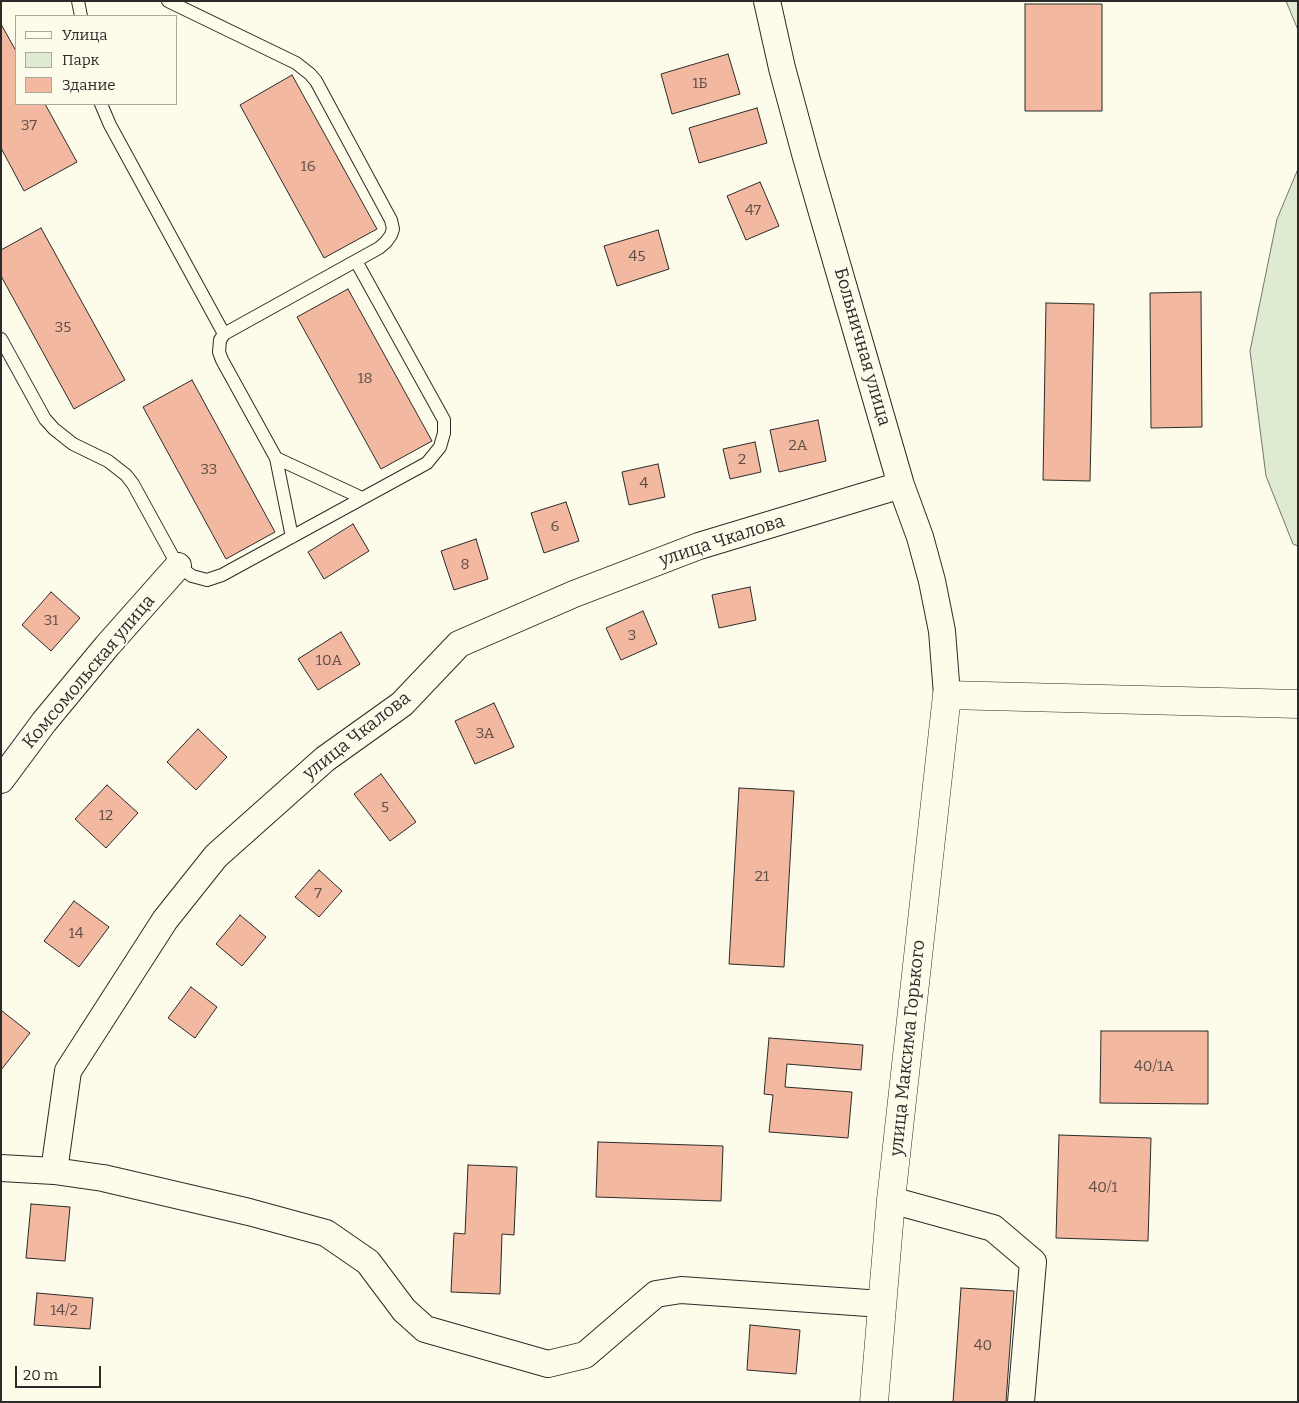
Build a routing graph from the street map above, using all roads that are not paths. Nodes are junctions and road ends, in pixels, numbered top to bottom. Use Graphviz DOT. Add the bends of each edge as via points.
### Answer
graph roads {
  1 [pos="78,1"];
  2 [pos="168,1"];
  3 [pos="767,1"];
  4 [pos="81,15"];
  5 [pos="101,105"];
  6 [pos="356,261"];
  7 [pos="224,334"];
  8 [pos="1,338"];
  9 [pos="276,458"];
  10 [pos="901,485"];
  11 [pos="362,498"];
  12 [pos="292,537"];
  13 [pos="178,566"];
  14 [pos="947,695"];
  15 [pos="1298,704"];
  16 [pos="1,780"];
  17 [pos="1,1168"];
  18 [pos="54,1171"];
  19 [pos="891,1200"];
  20 [pos="882,1304"];
  21 [pos="874,1402"];
  22 [pos="1021,1402"];
  1 -- 4 [label="lane"];
  2 -- 6 [label="lane" via="296,63 316,81 392,220 393,229 386,242"];
  3 -- 10 [label="street, Больничная улица" via="806,157"];
  5 -- 7 [label="lane"];
  6 -- 7 [label="lane"];
  6 -- 11 [label="lane" via="444,420 440,447 427,463"];
  7 -- 9 [label="lane" via="219,352"];
  8 -- 13 [label="lane" via="45,419 72,444 118,467 133,484"];
  9 -- 11 [label="lane"];
  9 -- 12 [label="lane"];
  10 -- 14 [label="street, Больничная улица" via="932,581 942,631"];
  10 -- 18 [label="street, улица Чкалова" via="699,546 574,594 459,644 402,704 325,759 216,856 165,920 68,1071"];
  11 -- 12 [label="lane"];
  12 -- 13 [label="lane" via="207,580 192,576"];
  13 -- 16 [label="street, Комсомольская улица" via="44,722"];
  14 -- 15 [label="street"];
  14 -- 19 [label="street, улица Максима Горького"];
  17 -- 18 [label="street"];
  18 -- 20 [label="street" via="103,1178 326,1233 368,1262 404,1310 425,1329 548,1364 585,1355 656,1294 681,1290"];
  19 -- 20 [label="street, улица Максима Горького"];
  19 -- 22 [label="street" via="993,1228 1032,1262"];
  20 -- 21 [label="street, улица Максима Горького"];
}
